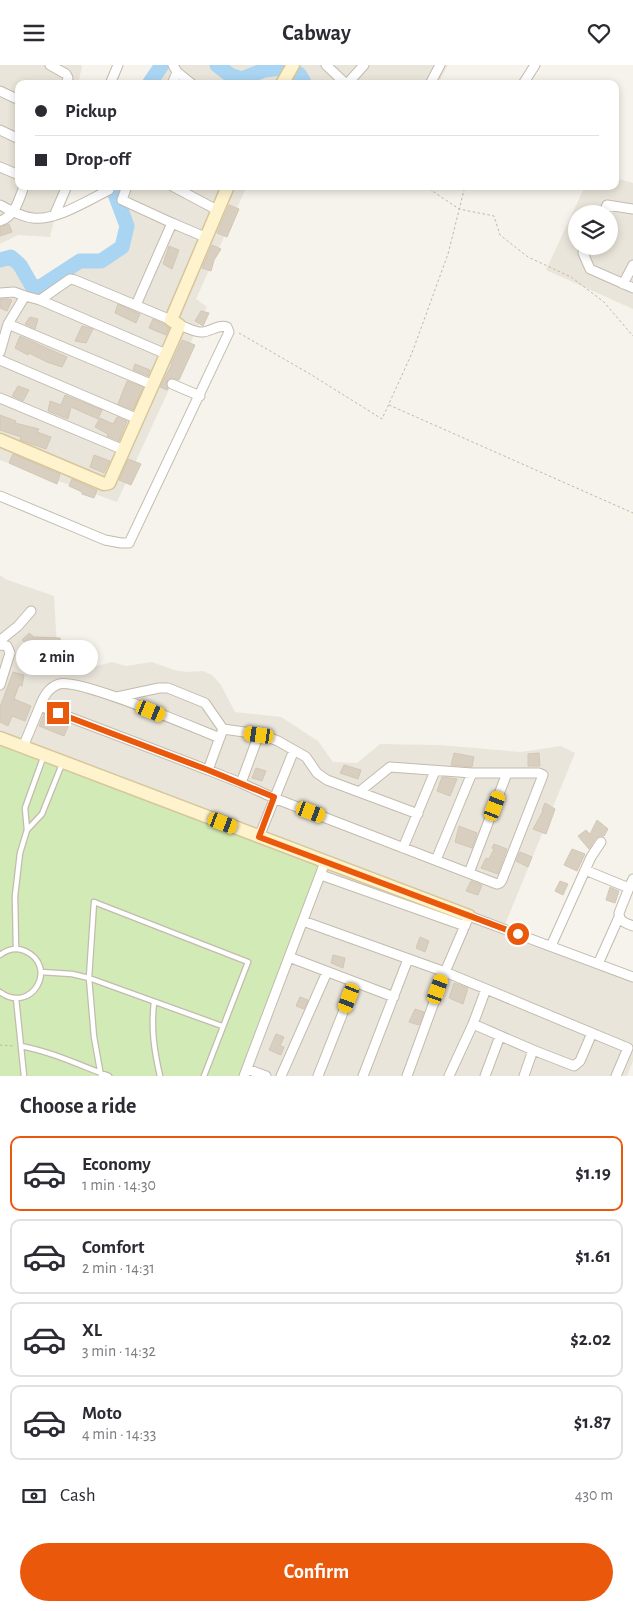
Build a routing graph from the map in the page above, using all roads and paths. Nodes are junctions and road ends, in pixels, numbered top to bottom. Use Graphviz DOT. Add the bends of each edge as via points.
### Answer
graph roads {
  1 [pos="50,65"];
  2 [pos="118,65"];
  3 [pos="326,65"];
  4 [pos="364,65"];
  5 [pos="440,65"];
  6 [pos="535,65"];
  7 [pos="175,69"];
  8 [pos="67,80"];
  9 [pos="112,80"];
  10 [pos="187,80"];
  11 [pos="342,80"];
  12 [pos="350,80"];
  13 [pos="432,80"];
  14 [pos="526,80"];
  15 [pos="0,91"];
  16 [pos="15,98"];
  17 [pos="0,130"];
  18 [pos="15,137"];
  19 [pos="0,167"];
  20 [pos="15,173"];
  21 [pos="22,190"];
  22 [pos="65,190"];
  23 [pos="109,190"];
  24 [pos="125,190"];
  25 [pos="180,190"];
  26 [pos="226,190"];
  27 [pos="431,190"];
  28 [pos="464,190"];
  29 [pos="0,205"];
  30 [pos="618,207"];
  31 [pos="459,209"];
  32 [pos="633,209"];
  33 [pos="217,210"];
  34 [pos="14,212"];
  35 [pos="54,216"];
  36 [pos="0,221"];
  37 [pos="172,223"];
  38 [pos="205,237"];
  39 [pos="584,255"];
  40 [pos="633,265"];
  41 [pos="623,284"];
  42 [pos="633,288"];
  43 [pos="0,293"];
  44 [pos="25,296"];
  45 [pos="40,300"];
  46 [pos="136,305"];
  47 [pos="175,322"];
  48 [pos="8,324"];
  49 [pos="228,327"];
  50 [pos="633,336"];
  51 [pos="0,352"];
  52 [pos="166,354"];
  53 [pos="0,360"];
  54 [pos="172,384"];
  55 [pos="152,385"];
  56 [pos="200,396"];
  57 [pos="0,398"];
  58 [pos="388,404"];
  59 [pos="138,419"];
  60 [pos="0,440"];
  61 [pos="124,450"];
  62 [pos="0,495"];
  63 [pos="633,513"];
  64 [pos="31,611"];
  65 [pos="2,642"];
  66 [pos="0,685"];
  67 [pos="116,697"];
  68 [pos="40,706"];
  69 [pos="222,734"];
  70 [pos="259,735"];
  71 [pos="0,738"];
  72 [pos="23,747"];
  73 [pos="294,750"];
  74 [pos="44,754"];
  75 [pos="63,761"];
  76 [pos="208,770"];
  77 [pos="435,771"];
  78 [pos="472,773"];
  79 [pos="507,773"];
  80 [pos="241,783"];
  81 [pos="359,792"];
  82 [pos="274,798"];
  83 [pos="418,814"];
  84 [pos="27,830"];
  85 [pos="259,837"];
  86 [pos="601,842"];
  87 [pos="403,848"];
  88 [pos="436,860"];
  89 [pos="325,862"];
  90 [pos="585,870"];
  91 [pos="469,873"];
  92 [pos="321,875"];
  93 [pos="633,879"];
  94 [pos="629,888"];
  95 [pos="619,917"];
  96 [pos="303,921"];
  97 [pos="467,921"];
  98 [pos="633,927"];
  99 [pos="551,947"];
  100 [pos="16,949"];
  101 [pos="0,955"];
  102 [pos="289,957"];
  103 [pos="408,959"];
  104 [pos="598,964"];
  105 [pos="327,972"];
  106 [pos="445,972"];
  107 [pos="41,973"];
  108 [pos="633,977"];
  109 [pos="89,978"];
  110 [pos="355,982"];
  111 [pos="486,989"];
  112 [pos="0,992"];
  113 [pos="394,997"];
  114 [pos="16,999"];
  115 [pos="154,1002"];
  116 [pos="473,1024"];
  117 [pos="222,1026"];
  118 [pos="592,1033"];
  119 [pos="500,1036"];
  120 [pos="0,1045"];
  121 [pos="21,1046"];
  122 [pos="630,1049"];
  123 [pos="533,1051"];
  124 [pos="245,1073"];
  125 [pos="100,1074"];
  126 [pos="24,1076"];
  127 [pos="109,1076"];
  128 [pos="160,1076"];
  129 [pos="204,1076"];
  130 [pos="266,1076"];
  131 [pos="281,1076"];
  132 [pos="318,1076"];
  133 [pos="363,1076"];
  134 [pos="407,1076"];
  135 [pos="449,1076"];
  136 [pos="485,1076"];
  137 [pos="524,1076"];
  138 [pos="616,1076"];
  1 -- 8 [label="street" via="66,74"];
  2 -- 9 [label="street"];
  3 -- 11 [label="street"];
  4 -- 12 [label="street"];
  5 -- 13 [label="street"];
  6 -- 14 [label="street"];
  7 -- 10 [label="street"];
  15 -- 16 [label="street"];
  17 -- 18 [label="street"];
  19 -- 20 [label="street"];
  21 -- 34 [label="street"];
  22 -- 35 [label="street"];
  23 -- 35 [label="street"];
  24 -- 37 [label="street" via="122,200"];
  25 -- 33 [label="street"];
  26 -- 33 [label="street"];
  27 -- 31 [label="path"];
  28 -- 31 [label="path"];
  29 -- 34 [label="street"];
  30 -- 32 [label="street"];
  31 -- 50 [label="path" via="494,216 500,235 528,257 571,277 604,302"];
  31 -- 58 [label="path" via="448,254 412,353"];
  33 -- 38 [label="street"];
  34 -- 35 [label="street" via="34,218"];
  34 -- 36 [label="street"];
  37 -- 38 [label="street"];
  37 -- 46 [label="street"];
  38 -- 47 [label="street"];
  39 -- 41 [label="street" via="590,269"];
  40 -- 41 [label="street"];
  41 -- 42 [label="street"];
  43 -- 44 [label="street" via="14,292"];
  44 -- 45 [label="street"];
  44 -- 48 [label="street"];
  45 -- 46 [label="street" via="67,281 75,280"];
  45 -- 52 [label="street"];
  46 -- 47 [label="street"];
  47 -- 49 [label="street" via="198,332"];
  47 -- 52 [label="street"];
  48 -- 51 [label="street"];
  48 -- 55 [label="street"];
  49 -- 56 [label="street" via="229,332"];
  49 -- 58 [label="path" via="382,419"];
  52 -- 55 [label="street"];
  53 -- 59 [label="street"];
  54 -- 56 [label="street"];
  55 -- 59 [label="street"];
  56 -- 62 [label="street" via="129,543 105,540"];
  57 -- 61 [label="street"];
  58 -- 63 [label="path"];
  59 -- 61 [label="street"];
  60 -- 61 [label="street" via="104,484 112,480"];
  64 -- 65 [label="street"];
  65 -- 66 [label="street" via="10,653 10,659"];
  67 -- 68 [label="street" via="62,683 46,692"];
  67 -- 69 [label="street"];
  67 -- 69 [label="street" via="168,688 205,703"];
  68 -- 72 [label="street"];
  68 -- 76 [label="street"];
  69 -- 70 [label="street"];
  69 -- 76 [label="street"];
  70 -- 73 [label="street"];
  70 -- 80 [label="street"];
  71 -- 72 [label="street"];
  72 -- 74 [label="street"];
  73 -- 81 [label="street" via="306,757 317,773 326,779"];
  73 -- 82 [label="street"];
  74 -- 75 [label="street"];
  74 -- 84 [label="lane" via="25,808"];
  75 -- 84 [label="lane" via="42,814"];
  75 -- 85 [label="street"];
  76 -- 80 [label="street"];
  77 -- 78 [label="street"];
  77 -- 81 [label="street" via="390,767"];
  77 -- 83 [label="street"];
  78 -- 79 [label="street"];
  78 -- 88 [label="street"];
  79 -- 91 [label="street"];
  79 -- 91 [label="street" via="543,775 500,883"];
  80 -- 82 [label="street"];
  81 -- 83 [label="street"];
  82 -- 85 [label="street"];
  82 -- 87 [label="street"];
  83 -- 87 [label="street"];
  84 -- 100 [label="lane" via="17,874"];
  85 -- 89 [label="street"];
  86 -- 90 [label="street"];
  87 -- 88 [label="street"];
  88 -- 91 [label="street"];
  89 -- 92 [label="street"];
  89 -- 97 [label="street"];
  90 -- 94 [label="street"];
  90 -- 99 [label="street"];
  92 -- 96 [label="street"];
  92 -- 97 [label="street"];
  93 -- 94 [label="street"];
  94 -- 95 [label="street"];
  95 -- 98 [label="street"];
  95 -- 104 [label="street"];
  96 -- 102 [label="street"];
  96 -- 103 [label="street"];
  97 -- 99 [label="street"];
  97 -- 106 [label="street"];
  99 -- 104 [label="street"];
  100 -- 101 [label="lane"];
  100 -- 107 [label="lane" via="33,955"];
  102 -- 105 [label="street"];
  102 -- 124 [label="street"];
  103 -- 106 [label="street"];
  103 -- 113 [label="street"];
  104 -- 108 [label="street"];
  105 -- 110 [label="street"];
  105 -- 131 [label="street"];
  106 -- 111 [label="street"];
  106 -- 134 [label="street"];
  107 -- 109 [label="lane"];
  107 -- 114 [label="lane" via="37,988"];
  109 -- 115 [label="lane"];
  109 -- 117 [label="lane" via="94,902 248,961"];
  109 -- 125 [label="lane"];
  110 -- 113 [label="street"];
  110 -- 132 [label="street"];
  111 -- 116 [label="street"];
  111 -- 118 [label="street"];
  112 -- 114 [label="lane"];
  113 -- 133 [label="street"];
  114 -- 121 [label="lane"];
  115 -- 117 [label="lane"];
  115 -- 128 [label="lane" via="152,1039"];
  116 -- 119 [label="street"];
  116 -- 135 [label="street"];
  117 -- 129 [label="lane"];
  118 -- 122 [label="street"];
  118 -- 123 [label="street" via="580,1061 574,1066"];
  119 -- 123 [label="street"];
  119 -- 136 [label="street"];
  120 -- 121 [label="path"];
  121 -- 125 [label="lane" via="55,1054"];
  121 -- 126 [label="lane"];
  122 -- 138 [label="street"];
  123 -- 137 [label="street"];
  124 -- 130 [label="street"];
  125 -- 127 [label="lane"];
}
